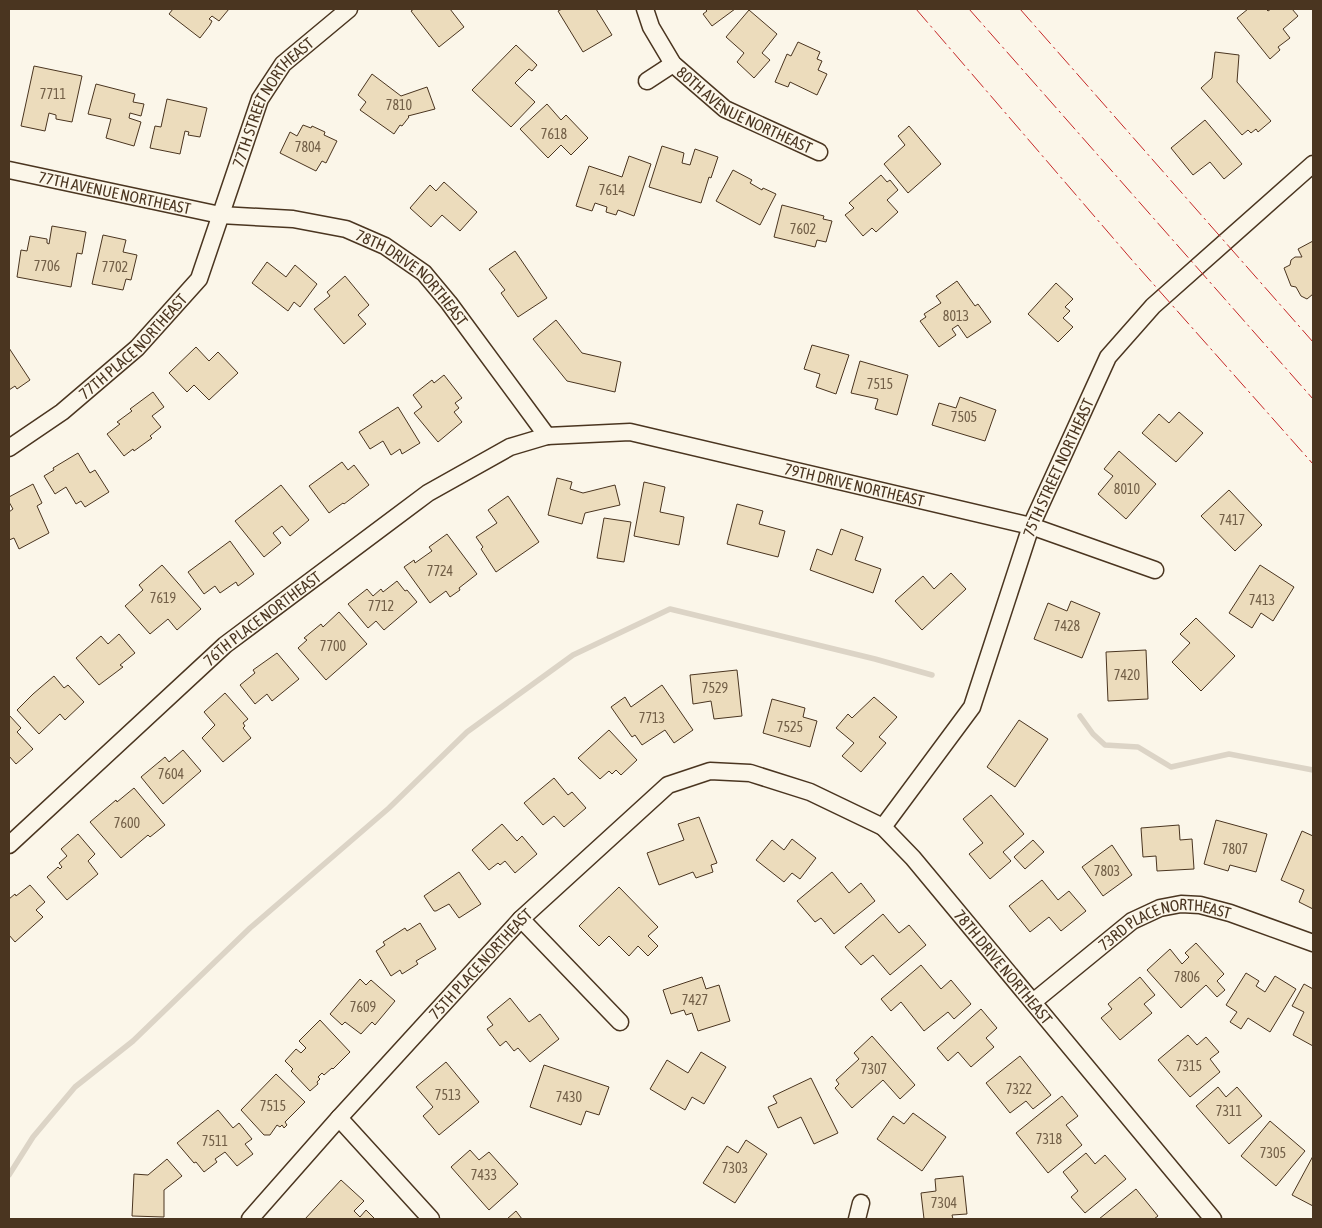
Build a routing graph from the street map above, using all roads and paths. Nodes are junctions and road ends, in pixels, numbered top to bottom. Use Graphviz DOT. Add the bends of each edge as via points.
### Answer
graph roads {
  1 [pos="349,9"];
  2 [pos="645,9"];
  3 [pos="673,64"];
  4 [pos="647,81"];
  5 [pos="819,152"];
  6 [pos="1313,164"];
  7 [pos="9,170"];
  8 [pos="220,215"];
  9 [pos="547,436"];
  10 [pos="9,448"];
  11 [pos="1031,526"];
  12 [pos="1155,570"];
  13 [pos="750,773"];
  14 [pos="883,827"];
  15 [pos="9,845"];
  16 [pos="521,919"];
  17 [pos="1313,943"];
  18 [pos="1032,1002"];
  19 [pos="620,1022"];
  20 [pos="339,1118"];
  21 [pos="861,1203"];
  22 [pos="250,1219"];
  23 [pos="431,1219"];
  24 [pos="857,1219"];
  25 [pos="1213,1219"];
  1 -- 8 [label="street, 77TH STREET NORTHEAST" via="283,64 260,99"];
  2 -- 3 [label="street, 80TH AVENUE NORTHEAST"];
  3 -- 4 [label="street, 80TH AVENUE NORTHEAST"];
  3 -- 5 [label="street, 80TH AVENUE NORTHEAST" via="725,109"];
  6 -- 11 [label="street, 75TH STREET NORTHEAST" via="1153,306 1108,357"];
  7 -- 8 [label="street, 77TH AVENUE NORTHEAST"];
  8 -- 9 [label="street, 78TH DRIVE NORTHEAST" via="293,219 328,225 385,246 424,273"];
  8 -- 10 [label="street, 77TH PLACE NORTHEAST" via="199,279 137,348 62,412"];
  9 -- 11 [label="street, 79TH DRIVE NORTHEAST" via="630,432"];
  9 -- 15 [label="street, 76TH PLACE NORTHEAST" via="510,447 428,493 226,645"];
  11 -- 12 [label="street, 79TH DRIVE NORTHEAST"];
  11 -- 14 [label="street, 75TH STREET NORTHEAST" via="972,707"];
  13 -- 14 [label="street, 78TH DRIVE NORTHEAST" via="810,792"];
  13 -- 16 [label="street, 75TH PLACE NORTHEAST" via="710,771 668,784"];
  14 -- 18 [label="street, 78TH DRIVE NORTHEAST" via="913,858"];
  16 -- 19 [label="street"];
  16 -- 20 [label="street, 75TH PLACE NORTHEAST"];
  17 -- 18 [label="street, 73RD PLACE NORTHEAST" via="1200,905 1160,908 1132,921"];
  18 -- 25 [label="street, 78TH DRIVE NORTHEAST"];
  20 -- 22 [label="street, 75TH PLACE NORTHEAST"];
  20 -- 23 [label="street"];
  21 -- 24 [label="street"];
}
